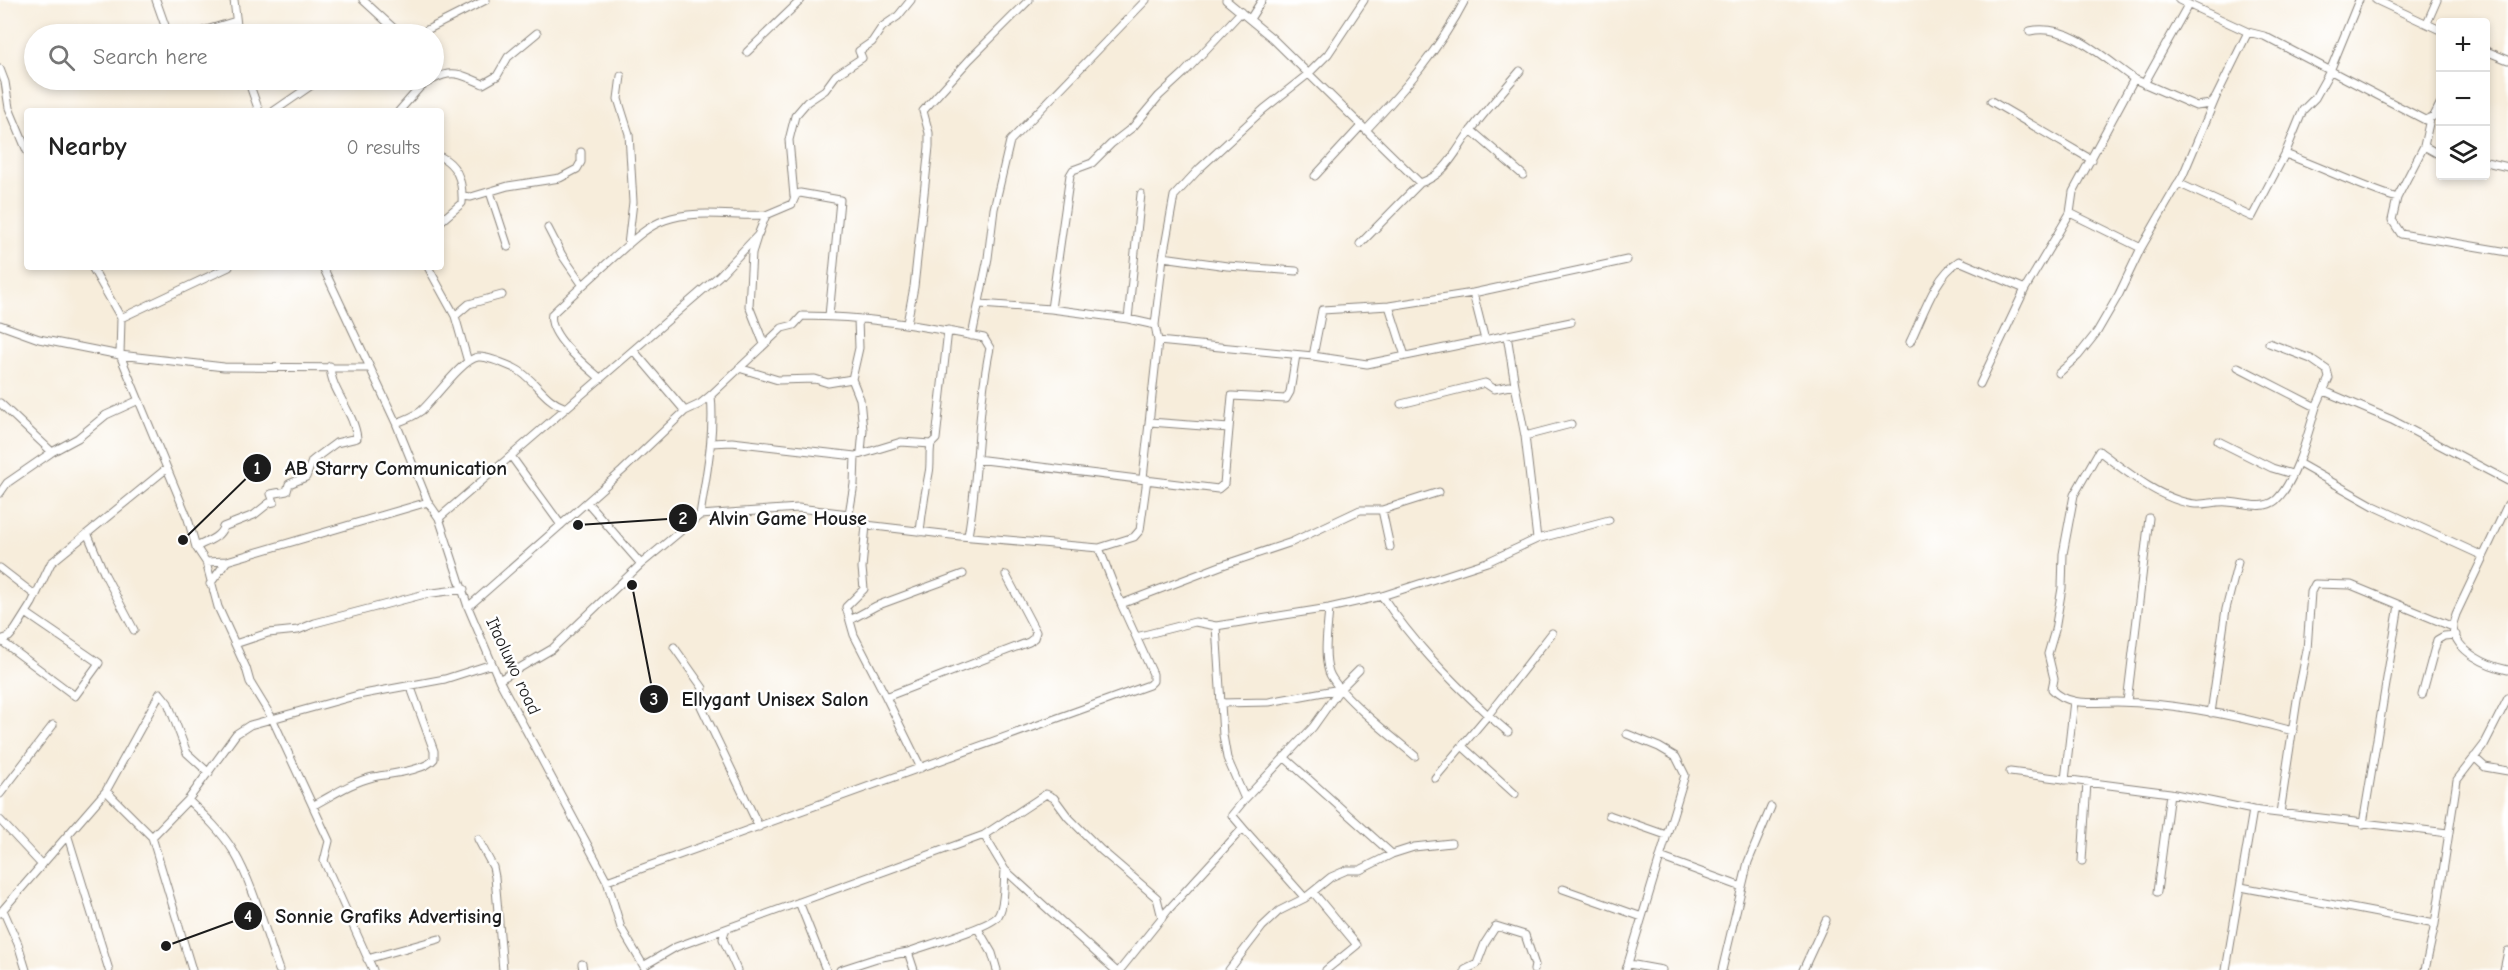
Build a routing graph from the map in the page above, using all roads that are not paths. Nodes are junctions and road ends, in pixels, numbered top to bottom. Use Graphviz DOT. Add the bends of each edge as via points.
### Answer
graph roads {
  1 [pos="156,0"];
  2 [pos="234,0"];
  3 [pos="363,0"];
  4 [pos="486,0"];
  5 [pos="801,0"];
  6 [pos="911,0"];
  7 [pos="1029,0"];
  8 [pos="1146,0"];
  9 [pos="1226,0"];
  10 [pos="1262,0"];
  11 [pos="1364,0"];
  12 [pos="1465,0"];
  13 [pos="2180,0"];
  14 [pos="2360,0"];
  15 [pos="2376,0"];
  16 [pos="2437,0"];
  17 [pos="2188,4"];
  18 [pos="1241,12"];
  19 [pos="1250,19"];
  20 [pos="236,21"];
  21 [pos="2427,23"];
  22 [pos="164,24"];
  23 [pos="226,24"];
  24 [pos="236,24"];
  25 [pos="389,24"];
  26 [pos="439,24"];
  27 [pos="2436,28"];
  28 [pos="2030,31"];
  29 [pos="2248,32"];
  30 [pos="537,33"];
  31 [pos="747,52"];
  32 [pos="2490,53"];
  33 [pos="2508,60"];
  34 [pos="0,69"];
  35 [pos="2330,70"];
  36 [pos="1520,71"];
  37 [pos="444,73"];
  38 [pos="1307,75"];
  39 [pos="621,76"];
  40 [pos="2134,79"];
  41 [pos="2144,84"];
  42 [pos="252,90"];
  43 [pos="304,90"];
  44 [pos="417,90"];
  45 [pos="2216,98"];
  46 [pos="1991,101"];
  47 [pos="258,108"];
  48 [pos="278,108"];
  49 [pos="402,108"];
  50 [pos="2436,110"];
  51 [pos="2430,119"];
  52 [pos="1364,128"];
  53 [pos="1471,130"];
  54 [pos="24,144"];
  55 [pos="2424,146"];
  56 [pos="581,152"];
  57 [pos="2436,152"];
  58 [pos="2285,154"];
  59 [pos="444,159"];
  60 [pos="2092,160"];
  61 [pos="2490,163"];
  62 [pos="2508,167"];
  63 [pos="1523,175"];
  64 [pos="1315,176"];
  65 [pos="1420,183"];
  66 [pos="2178,183"];
  67 [pos="490,192"];
  68 [pos="1141,194"];
  69 [pos="796,195"];
  70 [pos="462,196"];
  71 [pos="2397,198"];
  72 [pos="2070,213"];
  73 [pos="766,215"];
  74 [pos="444,218"];
  75 [pos="548,228"];
  76 [pos="758,235"];
  77 [pos="1360,244"];
  78 [pos="628,245"];
  79 [pos="508,247"];
  80 [pos="2141,248"];
  81 [pos="2508,252"];
  82 [pos="1163,257"];
  83 [pos="1627,260"];
  84 [pos="94,270"];
  85 [pos="223,270"];
  86 [pos="324,270"];
  87 [pos="430,270"];
  88 [pos="1296,271"];
  89 [pos="582,284"];
  90 [pos="2025,289"];
  91 [pos="1473,293"];
  92 [pos="502,296"];
  93 [pos="980,304"];
  94 [pos="1389,306"];
  95 [pos="1051,309"];
  96 [pos="455,316"];
  97 [pos="829,316"];
  98 [pos="121,318"];
  99 [pos="858,319"];
  100 [pos="1128,319"];
  101 [pos="1571,322"];
  102 [pos="907,323"];
  103 [pos="0,325"];
  104 [pos="1155,325"];
  105 [pos="948,330"];
  106 [pos="1507,335"];
  107 [pos="972,336"];
  108 [pos="1158,340"];
  109 [pos="1485,340"];
  110 [pos="1910,342"];
  111 [pos="2269,343"];
  112 [pos="764,344"];
  113 [pos="633,351"];
  114 [pos="120,355"];
  115 [pos="1296,355"];
  116 [pos="1313,356"];
  117 [pos="1405,356"];
  118 [pos="468,362"];
  119 [pos="330,366"];
  120 [pos="2238,367"];
  121 [pos="369,368"];
  122 [pos="739,368"];
  123 [pos="2058,373"];
  124 [pos="601,379"];
  125 [pos="852,379"];
  126 [pos="1515,384"];
  127 [pos="1980,384"];
  128 [pos="2324,391"];
  129 [pos="711,395"];
  130 [pos="139,400"];
  131 [pos="0,403"];
  132 [pos="1401,404"];
  133 [pos="2316,407"];
  134 [pos="564,408"];
  135 [pos="685,411"];
  136 [pos="1150,422"];
  137 [pos="396,423"];
  138 [pos="1572,424"];
  139 [pos="1229,428"];
  140 [pos="1525,436"];
  141 [pos="2218,441"];
  142 [pos="711,443"];
  143 [pos="931,444"];
  144 [pos="52,452"];
  145 [pos="858,454"];
  146 [pos="511,456"];
  147 [pos="976,459"];
  148 [pos="2298,463"];
  149 [pos="166,469"];
  150 [pos="2292,474"];
  151 [pos="1145,478"];
  152 [pos="2508,480"];
  153 [pos="3,482"];
  154 [pos="1439,492"];
  155 [pos="0,493"];
  156 [pos="587,501"];
  157 [pos="428,502"];
  158 [pos="2508,504"];
  159 [pos="1382,510"];
  160 [pos="849,514"];
  161 [pos="700,515"];
  162 [pos="439,518"];
  163 [pos="2149,518"];
  164 [pos="1609,520"];
  165 [pos="561,525"];
  166 [pos="866,525"];
  167 [pos="920,532"];
  168 [pos="88,535"];
  169 [pos="968,537"];
  170 [pos="1537,539"];
  171 [pos="196,547"];
  172 [pos="1390,547"];
  173 [pos="1099,548"];
  174 [pos="2483,556"];
  175 [pos="227,561"];
  176 [pos="206,562"];
  177 [pos="2238,562"];
  178 [pos="641,564"];
  179 [pos="0,568"];
  180 [pos="963,574"];
  181 [pos="1006,575"];
  182 [pos="210,584"];
  183 [pos="464,589"];
  184 [pos="35,595"];
  185 [pos="1382,596"];
  186 [pos="1121,604"];
  187 [pos="2399,605"];
  188 [pos="468,607"];
  189 [pos="1329,608"];
  190 [pos="26,613"];
  191 [pos="850,620"];
  192 [pos="1216,627"];
  193 [pos="134,630"];
  194 [pos="2454,631"];
  195 [pos="1552,633"];
  196 [pos="1136,637"];
  197 [pos="0,640"];
  198 [pos="236,644"];
  199 [pos="674,647"];
  200 [pos="492,664"];
  201 [pos="1359,670"];
  202 [pos="2508,670"];
  203 [pos="499,680"];
  204 [pos="410,685"];
  205 [pos="1340,689"];
  206 [pos="2422,695"];
  207 [pos="886,697"];
  208 [pos="2508,698"];
  209 [pos="2074,701"];
  210 [pos="2127,702"];
  211 [pos="1221,703"];
  212 [pos="2211,713"];
  213 [pos="1488,715"];
  214 [pos="272,718"];
  215 [pos="53,725"];
  216 [pos="2294,731"];
  217 [pos="1508,732"];
  218 [pos="1627,734"];
  219 [pos="1462,746"];
  220 [pos="1415,756"];
  221 [pos="1284,757"];
  222 [pos="2474,757"];
  223 [pos="921,768"];
  224 [pos="2508,771"];
  225 [pos="2010,772"];
  226 [pos="209,773"];
  227 [pos="1435,778"];
  228 [pos="2065,780"];
  229 [pos="2087,782"];
  230 [pos="106,791"];
  231 [pos="2170,793"];
  232 [pos="0,794"];
  233 [pos="1515,794"];
  234 [pos="1245,799"];
  235 [pos="188,800"];
  236 [pos="314,805"];
  237 [pos="1771,807"];
  238 [pos="2253,810"];
  239 [pos="2280,813"];
  240 [pos="1609,815"];
  241 [pos="0,820"];
  242 [pos="2363,824"];
  243 [pos="759,827"];
  244 [pos="1244,828"];
  245 [pos="2448,833"];
  246 [pos="984,835"];
  247 [pos="1666,835"];
  248 [pos="68,837"];
  249 [pos="152,837"];
  250 [pos="478,839"];
  251 [pos="1451,843"];
  252 [pos="1392,854"];
  253 [pos="1660,857"];
  254 [pos="2082,861"];
  255 [pos="42,865"];
  256 [pos="1005,870"];
  257 [pos="607,881"];
  258 [pos="1742,887"];
  259 [pos="2241,887"];
  260 [pos="1563,889"];
  261 [pos="1313,892"];
  262 [pos="2157,892"];
  263 [pos="1305,898"];
  264 [pos="799,902"];
  265 [pos="2,912"];
  266 [pos="1641,917"];
  267 [pos="1162,918"];
  268 [pos="1826,920"];
  269 [pos="2435,924"];
  270 [pos="978,929"];
  271 [pos="725,930"];
  272 [pos="439,939"];
  273 [pos="2508,951"];
  274 [pos="908,952"];
  275 [pos="367,959"];
  276 [pos="1628,967"];
  277 [pos="645,968"];
  278 [pos="26,970"];
  279 [pos="109,970"];
  280 [pos="192,970"];
  281 [pos="279,970"];
  282 [pos="373,970"];
  283 [pos="503,970"];
  284 [pos="736,970"];
  285 [pos="826,970"];
  286 [pos="840,970"];
  287 [pos="914,970"];
  288 [pos="997,970"];
  289 [pos="1115,970"];
  290 [pos="1120,970"];
  291 [pos="1229,970"];
  292 [pos="1326,970"];
  293 [pos="1465,970"];
  294 [pos="1534,970"];
  295 [pos="1662,970"];
  296 [pos="1722,970"];
  297 [pos="1803,970"];
  298 [pos="2226,970"];
  299 [pos="2425,970"];
  300 [pos="2504,970"];
  1 -- 22 [label="street"];
  2 -- 20 [label="street"];
  3 -- 25 [label="street"];
  4 -- 26 [label="street"];
  5 -- 31 [label="street"];
  6 -- 69 [label="street" via="859,51 862,58 836,75 795,116 789,140"];
  7 -- 102 [label="street" via="923,111 929,147"];
  8 -- 93 [label="street" via="1010,141 993,210"];
  9 -- 18 [label="street"];
  10 -- 19 [label="street"];
  11 -- 38 [label="street" via="1328,54"];
  12 -- 52 [label="street" via="1415,75"];
  13 -- 17 [label="street"];
  14 -- 35 [label="street"];
  15 -- 21 [label="street"];
  16 -- 21 [label="street"];
  17 -- 29 [label="street"];
  17 -- 41 [label="street"];
  18 -- 19 [label="street"];
  18 -- 95 [label="street" via="1133,127 1092,163 1073,170"];
  19 -- 38 [label="street"];
  20 -- 23 [label="street"];
  20 -- 24 [label="street"];
  21 -- 27 [label="street"];
  28 -- 40 [label="street" via="2040,29 2079,40"];
  29 -- 35 [label="street" via="2264,36"];
  29 -- 45 [label="street"];
  30 -- 37 [label="street" via="508,57 498,76 483,84 455,72"];
  32 -- 33 [label="street"];
  34 -- 54 [label="street" via="9,108"];
  35 -- 51 [label="street" via="2425,120"];
  35 -- 58 [label="street" via="2319,92 2303,110"];
  36 -- 53 [label="street"];
  38 -- 52 [label="street"];
  38 -- 82 [label="street" via="1264,109 1174,195"];
  39 -- 78 [label="street" via="618,99 629,134 633,202"];
  40 -- 41 [label="street"];
  40 -- 60 [label="street"];
  41 -- 45 [label="street" via="2196,106 2211,104"];
  42 -- 47 [label="street"];
  43 -- 48 [label="street"];
  44 -- 49 [label="street"];
  45 -- 66 [label="street"];
  46 -- 60 [label="street"];
  50 -- 51 [label="street"];
  51 -- 55 [label="street"];
  52 -- 64 [label="street"];
  52 -- 65 [label="street"];
  53 -- 63 [label="street"];
  53 -- 65 [label="street" via="1447,165 1431,180"];
  55 -- 57 [label="street"];
  55 -- 71 [label="street"];
  56 -- 67 [label="street" via="577,169 561,178"];
  58 -- 66 [label="street" via="2252,217"];
  58 -- 71 [label="street"];
  59 -- 70 [label="street" via="456,171"];
  60 -- 72 [label="street" via="2073,192"];
  61 -- 62 [label="street"];
  65 -- 77 [label="street"];
  66 -- 80 [label="street"];
  67 -- 70 [label="street"];
  67 -- 79 [label="street"];
  68 -- 100 [label="street"];
  69 -- 73 [label="street" via="792,204"];
  69 -- 97 [label="street" via="840,200"];
  70 -- 74 [label="street" via="462,203"];
  71 -- 81 [label="street" via="2392,220 2401,234"];
  72 -- 80 [label="street"];
  72 -- 90 [label="street"];
  73 -- 76 [label="street"];
  73 -- 78 [label="street" via="718,213 666,219"];
  75 -- 89 [label="street"];
  76 -- 112 [label="street" via="752,253 749,306"];
  76 -- 113 [label="street"];
  78 -- 89 [label="street"];
  80 -- 123 [label="street" via="2097,332"];
  82 -- 88 [label="street"];
  82 -- 104 [label="street"];
  83 -- 91 [label="street"];
  84 -- 98 [label="street"];
  85 -- 98 [label="street"];
  86 -- 121 [label="street, Itaoluwo road"];
  87 -- 96 [label="street"];
  89 -- 124 [label="street" via="552,314 550,321 576,357"];
  90 -- 110 [label="street" via="1959,261 1949,267 1938,284"];
  90 -- 127 [label="street"];
  91 -- 94 [label="street"];
  91 -- 109 [label="street"];
  92 -- 96 [label="street" via="469,304"];
  93 -- 95 [label="street"];
  93 -- 107 [label="street"];
  94 -- 116 [label="street" via="1322,310"];
  94 -- 117 [label="street"];
  95 -- 100 [label="street"];
  96 -- 118 [label="street"];
  97 -- 99 [label="street"];
  97 -- 112 [label="street" via="802,316"];
  98 -- 114 [label="street"];
  99 -- 102 [label="street"];
  99 -- 125 [label="street" via="859,348"];
  100 -- 104 [label="street"];
  101 -- 106 [label="street"];
  102 -- 105 [label="street"];
  103 -- 114 [label="street" via="39,339"];
  104 -- 108 [label="street"];
  105 -- 107 [label="street"];
  105 -- 143 [label="street" via="936,439"];
  106 -- 109 [label="street"];
  106 -- 126 [label="street"];
  107 -- 147 [label="street" via="984,338 990,348"];
  108 -- 115 [label="street"];
  108 -- 136 [label="street"];
  109 -- 117 [label="street"];
  111 -- 128 [label="street" via="2322,365 2329,378"];
  112 -- 122 [label="street"];
  113 -- 124 [label="street"];
  113 -- 135 [label="street"];
  114 -- 119 [label="street" via="224,367"];
  114 -- 130 [label="street"];
  115 -- 116 [label="street"];
  115 -- 139 [label="street" via="1288,397 1232,396"];
  116 -- 117 [label="street" via="1367,364"];
  118 -- 134 [label="street" via="478,357 513,367 555,405"];
  118 -- 137 [label="street" via="421,411"];
  119 -- 121 [label="street"];
  119 -- 171 [label="street" via="333,383 347,405 357,438 336,443 313,460 306,477 289,484 287,491 271,494 274,502 254,515 223,526 218,534"];
  120 -- 133 [label="street"];
  121 -- 137 [label="street, Itaoluwo road"];
  122 -- 125 [label="street" via="778,380 815,379 828,383"];
  122 -- 129 [label="street"];
  124 -- 134 [label="street"];
  125 -- 145 [label="street" via="860,399 863,430"];
  126 -- 132 [label="street" via="1494,389 1485,384"];
  126 -- 140 [label="street"];
  128 -- 133 [label="street"];
  128 -- 152 [label="street" via="2392,420"];
  129 -- 135 [label="street"];
  129 -- 142 [label="street"];
  130 -- 144 [label="street" via="106,415 78,438"];
  130 -- 149 [label="street"];
  131 -- 144 [label="street"];
  133 -- 148 [label="street"];
  134 -- 146 [label="street"];
  135 -- 156 [label="street"];
  136 -- 139 [label="street"];
  136 -- 151 [label="street"];
  137 -- 157 [label="street, Itaoluwo road"];
  138 -- 140 [label="street"];
  139 -- 151 [label="street" via="1221,488"];
  140 -- 170 [label="street"];
  141 -- 150 [label="street"];
  142 -- 145 [label="street"];
  142 -- 161 [label="street"];
  143 -- 145 [label="street" via="901,442"];
  143 -- 167 [label="street"];
  144 -- 153 [label="street"];
  145 -- 160 [label="street"];
  146 -- 162 [label="street"];
  146 -- 165 [label="street"];
  147 -- 151 [label="street"];
  147 -- 169 [label="street"];
  148 -- 150 [label="street"];
  148 -- 174 [label="street" via="2374,506"];
  149 -- 168 [label="street"];
  149 -- 171 [label="street"];
  150 -- 209 [label="street" via="2278,498 2266,505 2226,501 2193,504 2136,479 2098,451 2074,495 2063,554 2062,588 2048,654 2054,679 2052,689 2060,698"];
  151 -- 173 [label="street" via="1140,530 1134,537"];
  153 -- 155 [label="street"];
  154 -- 159 [label="street"];
  156 -- 165 [label="street"];
  156 -- 178 [label="street"];
  157 -- 162 [label="street, Itaoluwo road"];
  157 -- 175 [label="street"];
  158 -- 174 [label="street"];
  159 -- 172 [label="street"];
  159 -- 186 [label="street" via="1360,510 1292,542"];
  160 -- 161 [label="street" via="798,508"];
  160 -- 166 [label="street"];
  161 -- 178 [label="street"];
  162 -- 183 [label="street, Itaoluwo road"];
  163 -- 210 [label="street"];
  164 -- 170 [label="street"];
  165 -- 188 [label="street"];
  166 -- 167 [label="street"];
  166 -- 191 [label="street" via="864,590 846,607"];
  167 -- 169 [label="street"];
  168 -- 184 [label="street" via="51,563"];
  168 -- 193 [label="street"];
  169 -- 173 [label="street"];
  170 -- 185 [label="street" via="1487,562"];
  171 -- 176 [label="street"];
  173 -- 186 [label="street"];
  174 -- 194 [label="street" via="2456,614"];
  175 -- 176 [label="street"];
  175 -- 182 [label="street"];
  176 -- 182 [label="street"];
  177 -- 212 [label="street" via="2226,609"];
  178 -- 203 [label="street" via="552,649"];
  179 -- 184 [label="street"];
  180 -- 191 [label="street" via="876,606"];
  181 -- 207 [label="street" via="1032,623 1034,638"];
  182 -- 198 [label="street"];
  183 -- 188 [label="street, Itaoluwo road"];
  183 -- 198 [label="street" via="425,594"];
  184 -- 190 [label="street"];
  185 -- 189 [label="street"];
  185 -- 213 [label="street" via="1406,632"];
  186 -- 196 [label="street"];
  187 -- 194 [label="street"];
  187 -- 216 [label="street" via="2351,585 2315,584"];
  187 -- 242 [label="street"];
  188 -- 200 [label="street, Itaoluwo road"];
  189 -- 192 [label="street"];
  189 -- 205 [label="street" via="1329,673"];
  190 -- 197 [label="street" via="9,637"];
  190 -- 197 [label="street" via="99,663 75,696"];
  191 -- 207 [label="street"];
  192 -- 196 [label="street" via="1195,622"];
  192 -- 211 [label="street"];
  194 -- 202 [label="street" via="2476,657"];
  194 -- 206 [label="street" via="2437,640"];
  195 -- 213 [label="street"];
  196 -- 223 [label="street" via="1154,675 1149,685"];
  198 -- 214 [label="street" via="250,682"];
  199 -- 243 [label="street" via="702,688 700,704"];
  200 -- 203 [label="street, Itaoluwo road"];
  200 -- 204 [label="street"];
  201 -- 205 [label="street"];
  203 -- 257 [label="street, Itaoluwo road"];
  204 -- 214 [label="street" via="358,694"];
  204 -- 236 [label="street" via="434,751 432,762 364,780"];
  205 -- 211 [label="street" via="1269,702"];
  205 -- 220 [label="street"];
  205 -- 221 [label="street" via="1313,727"];
  207 -- 223 [label="street"];
  208 -- 222 [label="street"];
  209 -- 210 [label="street"];
  209 -- 228 [label="street"];
  210 -- 212 [label="street"];
  211 -- 234 [label="street" via="1227,758"];
  212 -- 216 [label="street"];
  213 -- 217 [label="street"];
  213 -- 219 [label="street"];
  214 -- 226 [label="street" via="236,734"];
  214 -- 236 [label="street"];
  215 -- 232 [label="street"];
  216 -- 239 [label="street"];
  218 -- 247 [label="street" via="1676,757 1685,775"];
  219 -- 227 [label="street"];
  219 -- 233 [label="street"];
  221 -- 234 [label="street"];
  221 -- 252 [label="street"];
  222 -- 224 [label="street" via="2485,768"];
  222 -- 245 [label="street" via="2457,780"];
  223 -- 243 [label="street"];
  225 -- 228 [label="street"];
  226 -- 230 [label="street" via="188,753 168,703 160,693"];
  226 -- 235 [label="street"];
  228 -- 229 [label="street"];
  229 -- 231 [label="street"];
  229 -- 254 [label="street"];
  230 -- 248 [label="street"];
  230 -- 249 [label="street"];
  231 -- 238 [label="street"];
  231 -- 262 [label="street"];
  234 -- 244 [label="street" via="1232,815"];
  235 -- 249 [label="street"];
  235 -- 281 [label="street" via="211,821 234,852"];
  236 -- 275 [label="street" via="329,841 324,861"];
  237 -- 258 [label="street"];
  238 -- 239 [label="street"];
  238 -- 259 [label="street"];
  239 -- 242 [label="street"];
  240 -- 247 [label="street"];
  241 -- 255 [label="street"];
  242 -- 245 [label="street"];
  243 -- 257 [label="street"];
  244 -- 263 [label="street"];
  244 -- 267 [label="street"];
  245 -- 269 [label="street"];
  246 -- 256 [label="street"];
  246 -- 264 [label="street"];
  246 -- 267 [label="street" via="1046,794 1101,850 1157,898"];
  247 -- 253 [label="street"];
  248 -- 255 [label="street"];
  248 -- 279 [label="street"];
  249 -- 280 [label="street"];
  250 -- 283 [label="street" via="495,877"];
  251 -- 252 [label="street"];
  252 -- 261 [label="street" via="1360,870 1347,870 1331,877"];
  253 -- 258 [label="street"];
  253 -- 266 [label="street"];
  255 -- 265 [label="street"];
  256 -- 270 [label="street" via="1000,912"];
  256 -- 289 [label="street"];
  257 -- 277 [label="street, Itaoluwo road" via="621,928"];
  258 -- 296 [label="street"];
  259 -- 269 [label="street"];
  259 -- 298 [label="street"];
  260 -- 266 [label="street"];
  261 -- 263 [label="street"];
  261 -- 292 [label="street" via="1357,945"];
  263 -- 291 [label="street" via="1279,911 1262,927"];
  264 -- 271 [label="street"];
  264 -- 285 [label="street"];
  265 -- 278 [label="street"];
  266 -- 276 [label="street"];
  267 -- 290 [label="street"];
  268 -- 297 [label="street"];
  269 -- 299 [label="street"];
  270 -- 274 [label="street"];
  270 -- 288 [label="street"];
  271 -- 277 [label="street" via="676,946"];
  271 -- 284 [label="street" via="723,939"];
  272 -- 275 [label="street"];
  273 -- 300 [label="street"];
  274 -- 286 [label="street"];
  274 -- 287 [label="street"];
  275 -- 282 [label="street"];
  276 -- 295 [label="street"];
  293 -- 294 [label="street" via="1477,964 1496,926 1525,935"];
}
